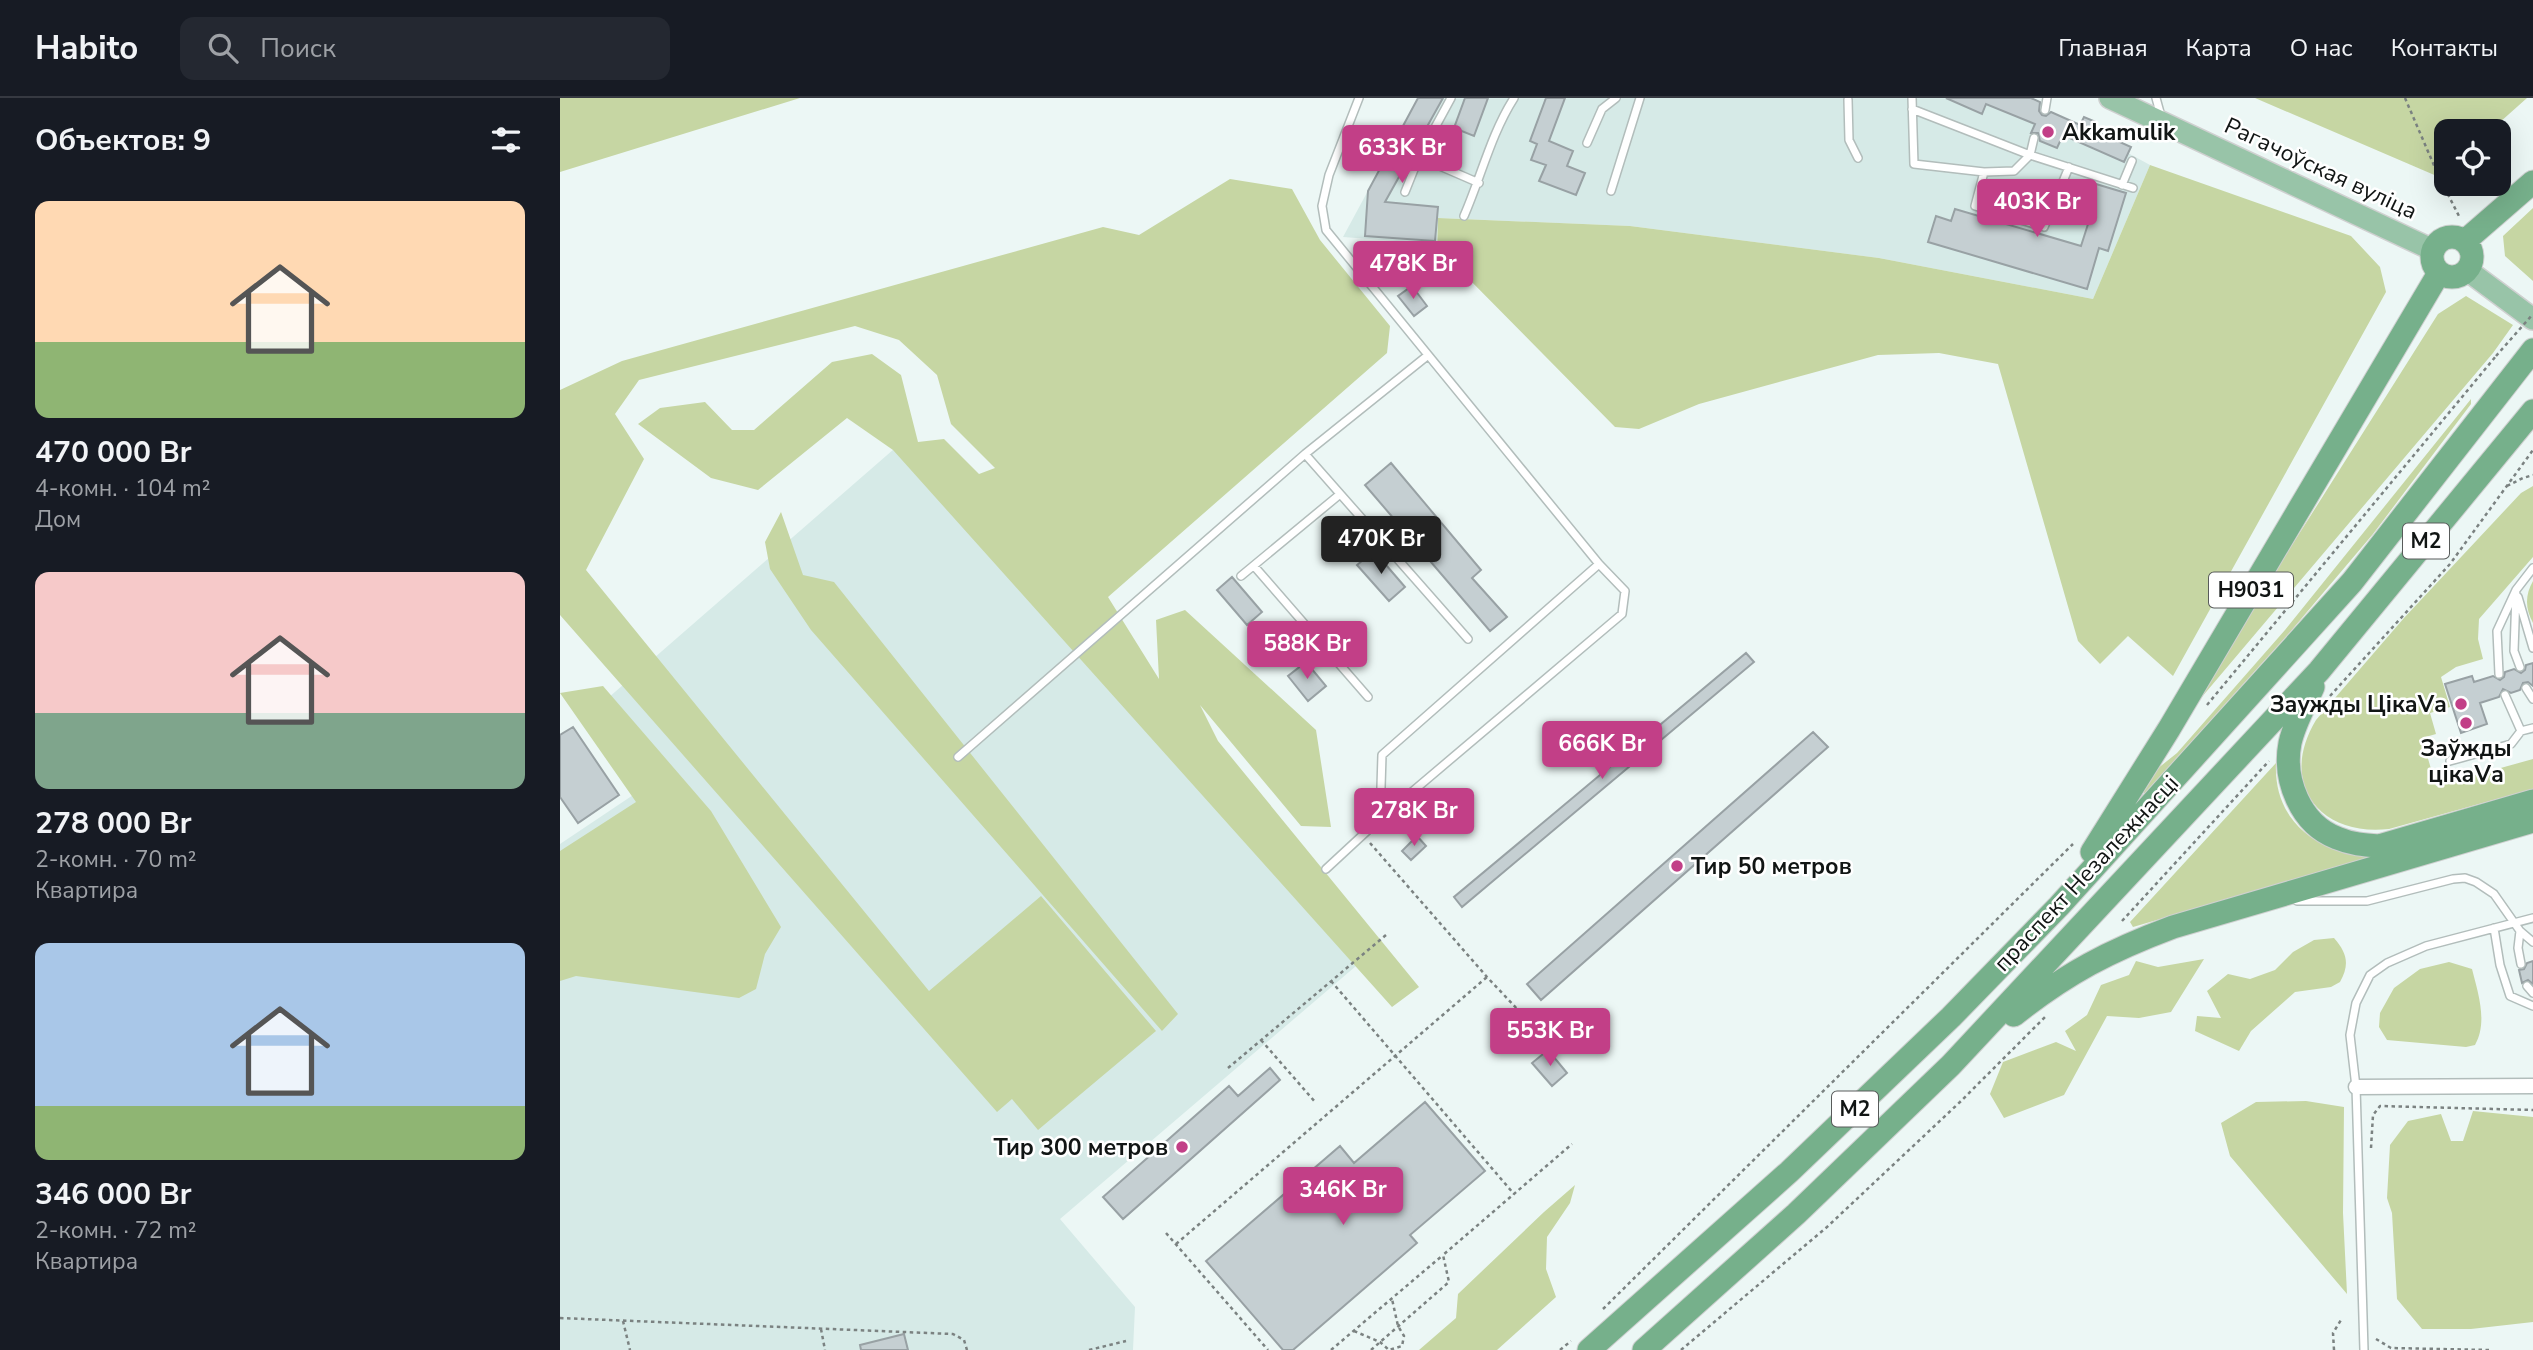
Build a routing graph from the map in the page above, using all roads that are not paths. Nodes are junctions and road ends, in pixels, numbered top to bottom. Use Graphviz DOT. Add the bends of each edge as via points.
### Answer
graph roads {
  1 [pos="1359,98"];
  2 [pos="1451,98"];
  3 [pos="1514,98"];
  4 [pos="1616,98"];
  5 [pos="1640,98"];
  6 [pos="1912,98"];
  7 [pos="2048,98"];
  8 [pos="2110,98"];
  9 [pos="2156,98"];
  10 [pos="1848,100"];
  11 [pos="1912,109"];
  12 [pos="2045,110"];
  13 [pos="2162,121"];
  14 [pos="2034,138"];
  15 [pos="1587,143"];
  16 [pos="2029,155"];
  17 [pos="1419,157"];
  18 [pos="1858,158"];
  19 [pos="2132,161"];
  20 [pos="2069,167"];
  21 [pos="1984,172"];
  22 [pos="2533,182"];
  23 [pos="1479,183"];
  24 [pos="2122,184"];
  25 [pos="2133,188"];
  26 [pos="1611,191"];
  27 [pos="1405,192"];
  28 [pos="1464,216"];
  29 [pos="2463,229"];
  30 [pos="2433,250"];
  31 [pos="2467,270"];
  32 [pos="2440,273"];
  33 [pos="2533,316"];
  34 [pos="2533,350"];
  35 [pos="1427,356"];
  36 [pos="2533,411"];
  37 [pos="1305,454"];
  38 [pos="1339,495"];
  39 [pos="1599,564"];
  40 [pos="1254,566"];
  41 [pos="2533,568"];
  42 [pos="1241,576"];
  43 [pos="2516,590"];
  44 [pos="2531,638"];
  45 [pos="1468,639"];
  46 [pos="2533,648"];
  47 [pos="2520,667"];
  48 [pos="2319,671"];
  49 [pos="2499,674"];
  50 [pos="2526,688"];
  51 [pos="2505,695"];
  52 [pos="1368,697"];
  53 [pos="2533,699"];
  54 [pos="2533,728"];
  55 [pos="2521,731"];
  56 [pos="958,757"];
  57 [pos="2450,761"];
  58 [pos="2533,801"];
  59 [pos="1380,820"];
  60 [pos="2533,821"];
  61 [pos="1326,869"];
  62 [pos="2059,906"];
  63 [pos="2244,907"];
  64 [pos="2533,918"];
  65 [pos="2515,923"];
  66 [pos="2494,928"];
  67 [pos="2520,931"];
  68 [pos="2533,933"];
  69 [pos="2533,942"];
  70 [pos="2521,964"];
  71 [pos="2527,986"];
  72 [pos="2533,993"];
  73 [pos="2533,1006"];
  74 [pos="1951,1065"];
  75 [pos="2533,1086"];
  76 [pos="2356,1087"];
  77 [pos="1581,1345"];
  78 [pos="1644,1350"];
  79 [pos="2364,1350"];
  1 -- 35 [label="lane" via="1329,175 1322,206 1326,230"];
  2 -- 17 [label="lane"];
  3 -- 23 [label="lane" via="1501,117"];
  4 -- 15 [label="lane" via="1602,109"];
  5 -- 26 [label="lane"];
  6 -- 11 [label="lane"];
  7 -- 12 [label="lane"];
  8 -- 13 [label="main road, Рагачоўская вуліца"];
  9 -- 13 [label="lane"];
  10 -- 18 [label="lane" via="1849,140"];
  11 -- 16 [label="lane"];
  11 -- 21 [label="lane" via="1914,164"];
  13 -- 30 [label="main road, Рагачоўская вуліца"];
  14 -- 16 [label="lane"];
  16 -- 20 [label="lane"];
  16 -- 21 [label="lane" via="2014,172"];
  17 -- 23 [label="lane"];
  17 -- 27 [label="lane"];
  19 -- 24 [label="lane"];
  20 -- 21 [label="lane" via="2044,228 1975,206"];
  20 -- 24 [label="lane"];
  22 -- 29 [label="highway"];
  23 -- 28 [label="lane"];
  24 -- 25 [label="lane"];
  29 -- 30 [label="highway" via="2440,240"];
  29 -- 31 [label="highway" via="2472,252"];
  30 -- 32 [label="highway" via="2432,262"];
  31 -- 32 [label="highway" via="2457,276"];
  31 -- 33 [label="main road"];
  32 -- 62 [label="highway, Н9031"];
  34 -- 62 [label="highway, праспект Незалежнасці / М2" via="2352,582"];
  35 -- 37 [label="lane"];
  35 -- 39 [label="lane"];
  36 -- 48 [label="highway, праспект Незалежнасці / М2"];
  37 -- 38 [label="lane"];
  37 -- 56 [label="lane"];
  38 -- 40 [label="lane"];
  38 -- 45 [label="lane"];
  39 -- 59 [label="lane" via="1382,755"];
  39 -- 59 [label="lane" via="1625,591 1622,614"];
  40 -- 42 [label="lane"];
  40 -- 52 [label="lane"];
  41 -- 43 [label="lane"];
  43 -- 44 [label="lane"];
  43 -- 47 [label="lane" via="2514,651"];
  43 -- 49 [label="lane" via="2497,631"];
  44 -- 46 [label="lane"];
  48 -- 58 [label="highway" via="2291,739 2280,753 2306,814 2319,828 2353,844 2379,846"];
  48 -- 74 [label="highway, праспект Незалежнасці / М2"];
  50 -- 53 [label="lane"];
  51 -- 55 [label="lane"];
  54 -- 55 [label="lane"];
  55 -- 57 [label="lane" via="2511,744"];
  59 -- 61 [label="lane"];
  60 -- 63 [label="highway"];
  62 -- 77 [label="highway, праспект Незалежнасці / М2" via="1798,1163"];
  63 -- 65 [label="lane" via="2294,901 2367,901 2465,878 2494,894"];
  63 -- 74 [label="highway" via="2105,954 2050,986"];
  64 -- 65 [label="lane"];
  65 -- 66 [label="lane"];
  65 -- 67 [label="lane"];
  66 -- 73 [label="lane" via="2510,996"];
  66 -- 76 [label="lane" via="2426,946 2370,975 2356,1003 2350,1035"];
  67 -- 68 [label="lane"];
  67 -- 69 [label="lane"];
  67 -- 70 [label="lane"];
  71 -- 72 [label="lane"];
  74 -- 78 [label="highway, праспект Незалежнасці / М2"];
  75 -- 76 [label="street"];
  76 -- 79 [label="lane"];
}
